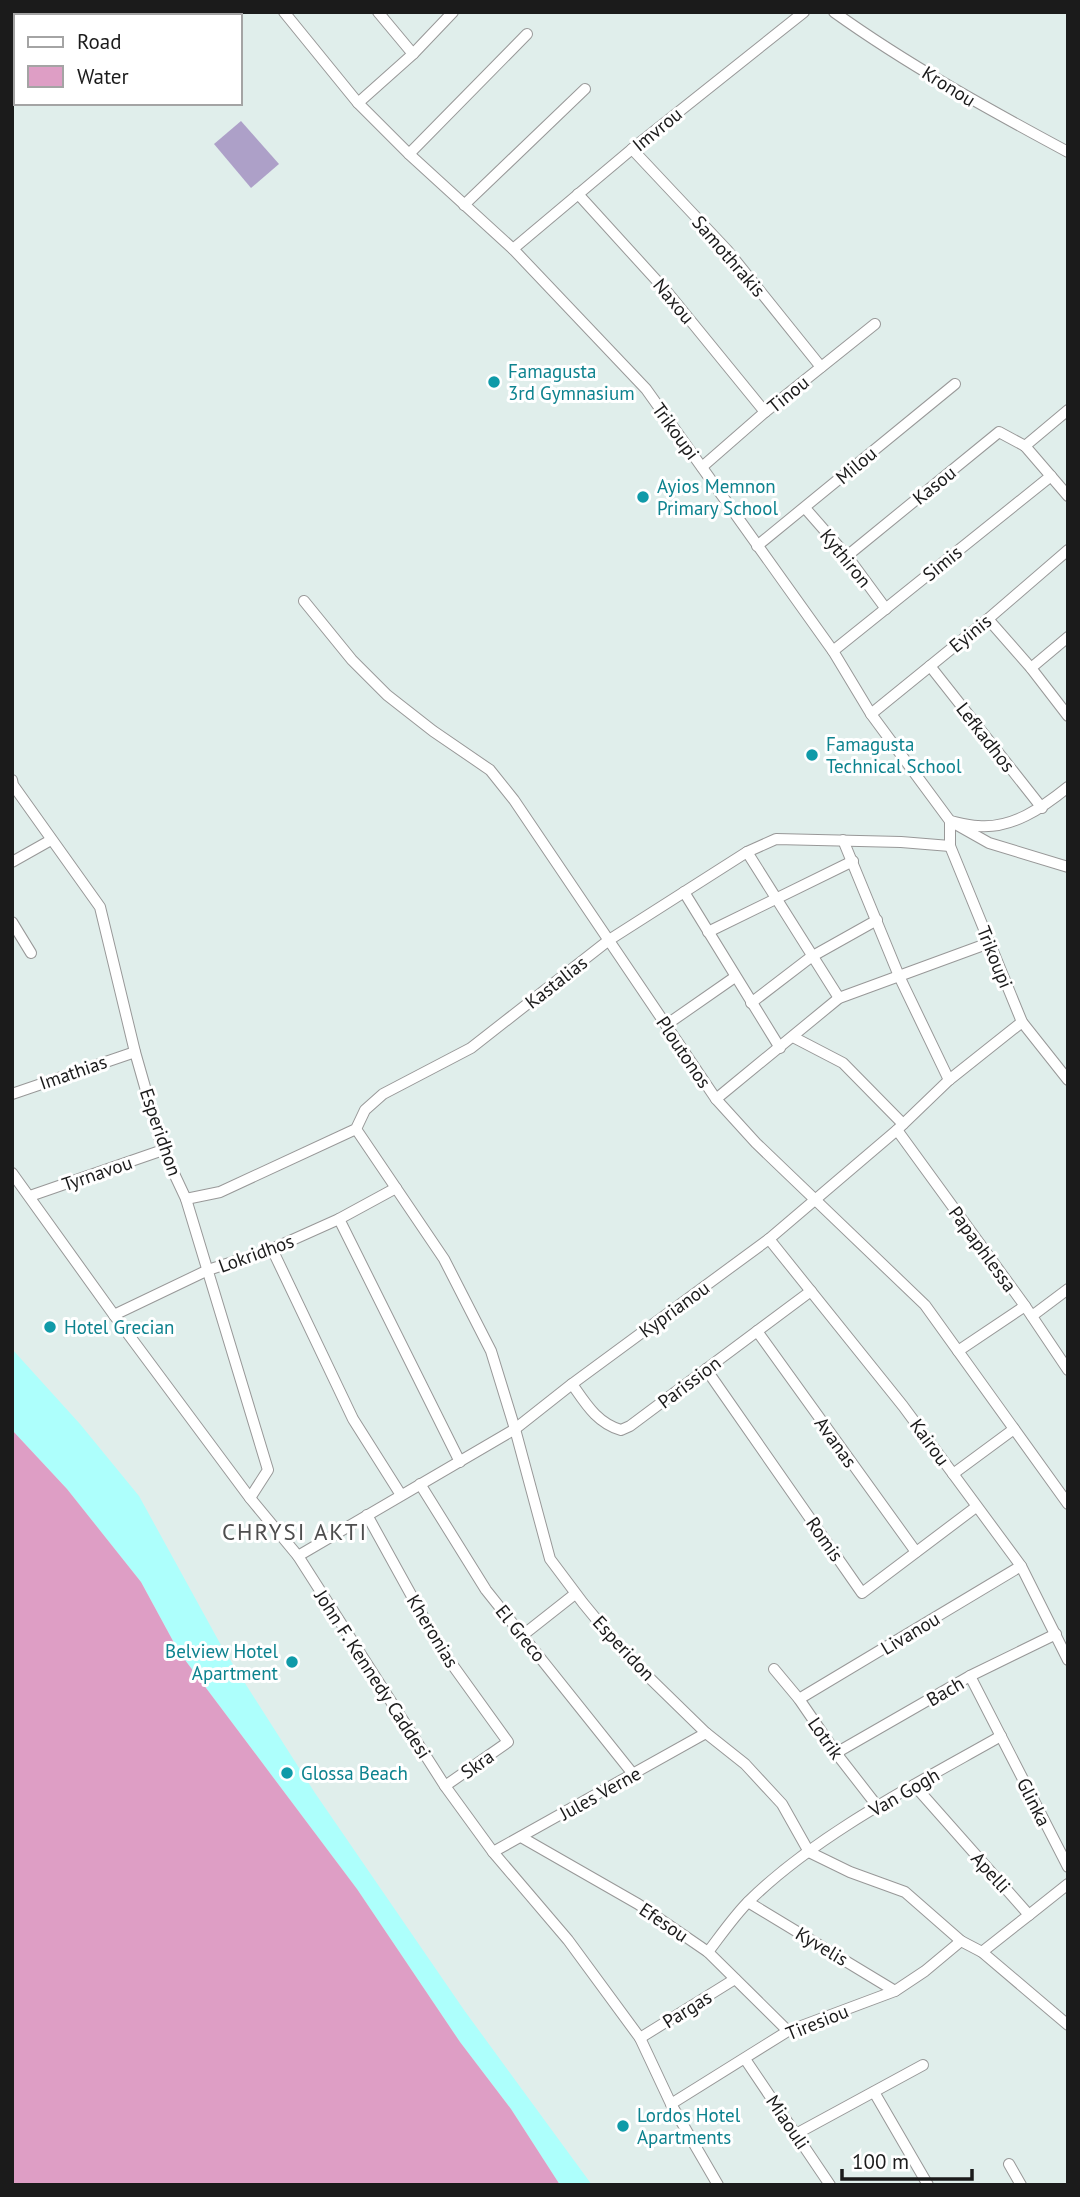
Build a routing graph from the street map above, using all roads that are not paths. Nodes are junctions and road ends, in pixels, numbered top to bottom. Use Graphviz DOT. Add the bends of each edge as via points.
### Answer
graph roads {
  1 [pos="284,12"];
  2 [pos="378,12"];
  3 [pos="453,12"];
  4 [pos="804,12"];
  5 [pos="834,12"];
  6 [pos="527,34"];
  7 [pos="413,54"];
  8 [pos="585,89"];
  9 [pos="358,103"];
  10 [pos="632,149"];
  11 [pos="1068,152"];
  12 [pos="409,154"];
  13 [pos="578,194"];
  14 [pos="464,205"];
  15 [pos="513,249"];
  16 [pos="875,324"];
  17 [pos="821,367"];
  18 [pos="955,384"];
  19 [pos="1068,410"];
  20 [pos="765,412"];
  21 [pos="1025,446"];
  22 [pos="702,467"];
  23 [pos="1051,476"];
  24 [pos="1068,496"];
  25 [pos="805,508"];
  26 [pos="757,546"];
  27 [pos="1068,550"];
  28 [pos="847,555"];
  29 [pos="304,601"];
  30 [pos="886,609"];
  31 [pos="988,619"];
  32 [pos="1068,637"];
  33 [pos="833,651"];
  34 [pos="930,666"];
  35 [pos="1031,668"];
  36 [pos="871,714"];
  37 [pos="1068,716"];
  38 [pos="13,784"];
  39 [pos="1068,788"];
  40 [pos="1042,808"];
  41 [pos="950,821"];
  42 [pos="51,840"];
  43 [pos="843,840"];
  44 [pos="950,846"];
  45 [pos="747,852"];
  46 [pos="853,861"];
  47 [pos="12,862"];
  48 [pos="1068,867"];
  49 [pos="684,892"];
  50 [pos="776,898"];
  51 [pos="877,920"];
  52 [pos="12,922"];
  53 [pos="708,932"];
  54 [pos="609,940"];
  55 [pos="989,943"];
  56 [pos="31,953"];
  57 [pos="811,957"];
  58 [pos="899,976"];
  59 [pos="735,977"];
  60 [pos="839,998"];
  61 [pos="751,1003"];
  62 [pos="1022,1022"];
  63 [pos="666,1025"];
  64 [pos="793,1037"];
  65 [pos="780,1048"];
  66 [pos="135,1052"];
  67 [pos="949,1080"];
  68 [pos="1068,1080"];
  69 [pos="12,1094"];
  70 [pos="716,1099"];
  71 [pos="900,1127"];
  72 [pos="356,1129"];
  73 [pos="163,1150"];
  74 [pos="12,1172"];
  75 [pos="396,1188"];
  76 [pos="30,1196"];
  77 [pos="186,1199"];
  78 [pos="817,1199"];
  79 [pos="339,1219"];
  80 [pos="769,1239"];
  81 [pos="272,1249"];
  82 [pos="208,1270"];
  83 [pos="1068,1289"];
  84 [pos="811,1291"];
  85 [pos="1025,1306"];
  86 [pos="114,1315"];
  87 [pos="1032,1316"];
  88 [pos="757,1331"];
  89 [pos="958,1351"];
  90 [pos="706,1368"];
  91 [pos="1068,1370"];
  92 [pos="572,1384"];
  93 [pos="515,1429"];
  94 [pos="1014,1429"];
  95 [pos="460,1462"];
  96 [pos="953,1474"];
  97 [pos="420,1484"];
  98 [pos="401,1495"];
  99 [pos="250,1498"];
  100 [pos="1068,1504"];
  101 [pos="976,1507"];
  102 [pos="366,1515"];
  103 [pos="916,1552"];
  104 [pos="298,1556"];
  105 [pos="1021,1566"];
  106 [pos="575,1594"];
  107 [pos="1056,1634"];
  108 [pos="523,1635"];
  109 [pos="1068,1660"];
  110 [pos="774,1669"];
  111 [pos="970,1676"];
  112 [pos="799,1699"];
  113 [pos="706,1733"];
  114 [pos="1001,1736"];
  115 [pos="509,1742"];
  116 [pos="836,1753"];
  117 [pos="633,1774"];
  118 [pos="445,1786"];
  119 [pos="914,1786"];
  120 [pos="878,1807"];
  121 [pos="521,1837"];
  122 [pos="493,1852"];
  123 [pos="808,1852"];
  124 [pos="1068,1867"];
  125 [pos="1068,1884"];
  126 [pos="748,1902"];
  127 [pos="1029,1914"];
  128 [pos="961,1941"];
  129 [pos="708,1952"];
  130 [pos="982,1952"];
  131 [pos="735,1979"];
  132 [pos="895,1991"];
  133 [pos="1068,2025"];
  134 [pos="788,2031"];
  135 [pos="640,2038"];
  136 [pos="746,2059"];
  137 [pos="923,2065"];
  138 [pos="874,2092"];
  139 [pos="671,2104"];
  140 [pos="796,2134"];
  141 [pos="1009,2164"];
  142 [pos="718,2185"];
  143 [pos="830,2185"];
  144 [pos="928,2185"];
  145 [pos="1021,2185"];
  1 -- 9 [label="street, Trikoupi"];
  2 -- 7 [label="street"];
  3 -- 7 [label="street"];
  4 -- 10 [label="street, Imvrou"];
  5 -- 11 [label="street, Kronou" via="985,108"];
  6 -- 12 [label="street"];
  7 -- 9 [label="street"];
  8 -- 14 [label="street"];
  9 -- 12 [label="street, Trikoupi"];
  10 -- 13 [label="street, Imvrou"];
  10 -- 17 [label="street, Samothrakis" via="727,250"];
  12 -- 14 [label="street, Trikoupi"];
  13 -- 15 [label="street, Imvrou"];
  13 -- 20 [label="street, Naxou" via="668,293"];
  14 -- 15 [label="street, Trikoupi"];
  15 -- 22 [label="street, Trikoupi" via="646,389"];
  16 -- 17 [label="street, Tinou"];
  17 -- 20 [label="street, Tinou"];
  18 -- 25 [label="street, Milou"];
  19 -- 21 [label="street"];
  20 -- 22 [label="street, Tinou"];
  21 -- 23 [label="street"];
  21 -- 28 [label="street, Kasou" via="999,432"];
  22 -- 26 [label="street, Trikoupi"];
  23 -- 24 [label="street"];
  23 -- 30 [label="street, Simis"];
  25 -- 26 [label="street, Milou"];
  25 -- 28 [label="street, Kythiron"];
  26 -- 33 [label="street, Trikoupi"];
  27 -- 31 [label="street, Eyinis"];
  28 -- 30 [label="street, Kythiron"];
  29 -- 54 [label="street, Ploutonos" via="387,695 490,769"];
  30 -- 33 [label="street, Simis"];
  31 -- 34 [label="street, Eyinis"];
  31 -- 35 [label="street"];
  32 -- 35 [label="street"];
  33 -- 36 [label="street, Trikoupi"];
  34 -- 36 [label="street, Eyinis"];
  34 -- 40 [label="street, Lefkadhos"];
  35 -- 37 [label="street"];
  36 -- 41 [label="street, Trikoupi"];
  38 -- 42 [label="street, Esperidhon"];
  39 -- 40 [label="street"];
  40 -- 41 [label="street" via="1006,824 980,827"];
  41 -- 44 [label="street, Trikoupi"];
  41 -- 48 [label="street" via="989,843"];
  42 -- 47 [label="street"];
  42 -- 66 [label="street, Esperidhon" via="100,908"];
  43 -- 44 [label="street, Kastalias"];
  43 -- 45 [label="street, Kastalias" via="776,839"];
  43 -- 46 [label="street"];
  44 -- 55 [label="street, Trikoupi"];
  45 -- 49 [label="street, Kastalias"];
  45 -- 50 [label="street"];
  46 -- 50 [label="street"];
  46 -- 51 [label="street"];
  49 -- 53 [label="street"];
  49 -- 54 [label="street, Kastalias"];
  50 -- 53 [label="street"];
  50 -- 57 [label="street"];
  51 -- 57 [label="street"];
  51 -- 58 [label="street"];
  52 -- 56 [label="street"];
  53 -- 59 [label="street"];
  54 -- 63 [label="street, Ploutonos"];
  54 -- 72 [label="street, Kastalias" via="471,1048 383,1094 365,1110"];
  55 -- 58 [label="street"];
  55 -- 62 [label="street, Trikoupi"];
  57 -- 60 [label="street"];
  57 -- 61 [label="street"];
  58 -- 60 [label="street"];
  58 -- 67 [label="street"];
  59 -- 61 [label="street"];
  59 -- 63 [label="street"];
  60 -- 64 [label="street"];
  61 -- 65 [label="street"];
  62 -- 67 [label="street, Kyprianou"];
  62 -- 68 [label="street, Trikoupi"];
  63 -- 70 [label="street, Ploutonos"];
  64 -- 65 [label="street"];
  64 -- 71 [label="street, Papaphlessa" via="843,1063"];
  65 -- 70 [label="street"];
  66 -- 69 [label="street, Imathias"];
  66 -- 73 [label="street, Esperidhon"];
  67 -- 71 [label="street, Kyprianou"];
  70 -- 78 [label="street, Ploutonos"];
  71 -- 78 [label="street, Kyprianou"];
  71 -- 85 [label="street, Papaphlessa"];
  72 -- 75 [label="street, Esperidon"];
  72 -- 77 [label="street" via="220,1192"];
  73 -- 76 [label="street, Tyrnavou"];
  73 -- 77 [label="street, Esperidhon"];
  74 -- 76 [label="street, John F. Kennedy Caddesi"];
  75 -- 79 [label="street, Lokridhos"];
  75 -- 93 [label="street, Esperidon" via="444,1259 491,1351"];
  76 -- 86 [label="street, John F. Kennedy Caddesi"];
  77 -- 82 [label="street, Esperidhon"];
  78 -- 80 [label="street, Kyprianou"];
  78 -- 89 [label="street, Ploutonos" via="925,1305"];
  79 -- 81 [label="street, Lokridhos"];
  79 -- 95 [label="street"];
  80 -- 84 [label="street, Kairou"];
  80 -- 92 [label="street, Kyprianou"];
  81 -- 82 [label="street, Lokridhos"];
  81 -- 98 [label="street" via="353,1419"];
  82 -- 86 [label="street, Lokridhos"];
  82 -- 99 [label="street, Esperidhon" via="268,1470"];
  83 -- 87 [label="street"];
  84 -- 88 [label="street, Parission"];
  84 -- 96 [label="street, Kairou"];
  85 -- 87 [label="street, Papaphlessa"];
  85 -- 89 [label="street"];
  86 -- 99 [label="street, John F. Kennedy Caddesi"];
  87 -- 91 [label="street, Papaphlessa"];
  88 -- 90 [label="street, Parission"];
  88 -- 103 [label="street, Avanas"];
  89 -- 94 [label="street, Ploutonos"];
  90 -- 92 [label="street, Parission" via="621,1430 607,1426 590,1411"];
  90 -- 103 [label="street, Romis" via="862,1593"];
  92 -- 93 [label="street, Kyprianou"];
  93 -- 95 [label="street, Kyprianou"];
  93 -- 106 [label="street, Esperidon" via="550,1559"];
  94 -- 96 [label="street"];
  94 -- 100 [label="street, Ploutonos"];
  95 -- 97 [label="street, Kyprianou"];
  96 -- 101 [label="street, Kairou"];
  97 -- 98 [label="street, Kyprianou"];
  97 -- 108 [label="street, El Greco" via="486,1590"];
  98 -- 102 [label="street, Kyprianou"];
  99 -- 104 [label="street, John F. Kennedy Caddesi"];
  101 -- 103 [label="street, Romis"];
  101 -- 105 [label="street, Kairou"];
  102 -- 104 [label="street, Kyprianou"];
  102 -- 115 [label="street, Kheronias" via="441,1648"];
  104 -- 118 [label="street, John F. Kennedy Caddesi"];
  105 -- 107 [label="street, Kairou"];
  105 -- 112 [label="street, Livanou"];
  106 -- 108 [label="street"];
  106 -- 113 [label="street, Esperidon" via="625,1654"];
  107 -- 109 [label="street, Kairou"];
  107 -- 111 [label="street, Bach"];
  108 -- 117 [label="street, El Greco"];
  110 -- 112 [label="street, Lotrik"];
  111 -- 114 [label="street, Glinka"];
  111 -- 116 [label="street, Bach"];
  112 -- 116 [label="street, Lotrik"];
  113 -- 117 [label="street, Jules Verne"];
  113 -- 123 [label="street, Esperidon" via="745,1764 782,1804"];
  114 -- 119 [label="street, Van Gogh"];
  114 -- 124 [label="street, Glinka"];
  115 -- 118 [label="street, Skra"];
  116 -- 120 [label="street, Lotrik"];
  117 -- 121 [label="street, Jules Verne"];
  118 -- 122 [label="street, John F. Kennedy Caddesi"];
  119 -- 120 [label="street, Van Gogh"];
  119 -- 127 [label="street, Apelli"];
  120 -- 123 [label="street, Van Gogh"];
  121 -- 122 [label="street, Jules Verne"];
  121 -- 129 [label="street, Efesou" via="638,1904"];
  122 -- 135 [label="street, John F. Kennedy Caddesi" via="568,1940"];
  123 -- 126 [label="street, Van Gogh"];
  123 -- 128 [label="street" via="905,1892"];
  125 -- 127 [label="street"];
  126 -- 129 [label="street, Van Gogh"];
  126 -- 132 [label="street, Kyvelis"];
  127 -- 130 [label="street"];
  128 -- 130 [label="street"];
  128 -- 132 [label="street, Tiresiou"];
  129 -- 131 [label="street, Efesou"];
  130 -- 133 [label="street"];
  131 -- 134 [label="street, Efesou"];
  131 -- 135 [label="street, Pargas"];
  132 -- 134 [label="street, Tiresiou"];
  134 -- 136 [label="street, Tiresiou"];
  135 -- 139 [label="street, John F. Kennedy Caddesi"];
  136 -- 139 [label="street, Tiresiou"];
  136 -- 140 [label="street, Miaouli"];
  137 -- 138 [label="street"];
  138 -- 140 [label="street"];
  138 -- 144 [label="street"];
  139 -- 142 [label="street, John F. Kennedy Caddesi"];
  140 -- 143 [label="street, Miaouli"];
  141 -- 145 [label="street"];
}
